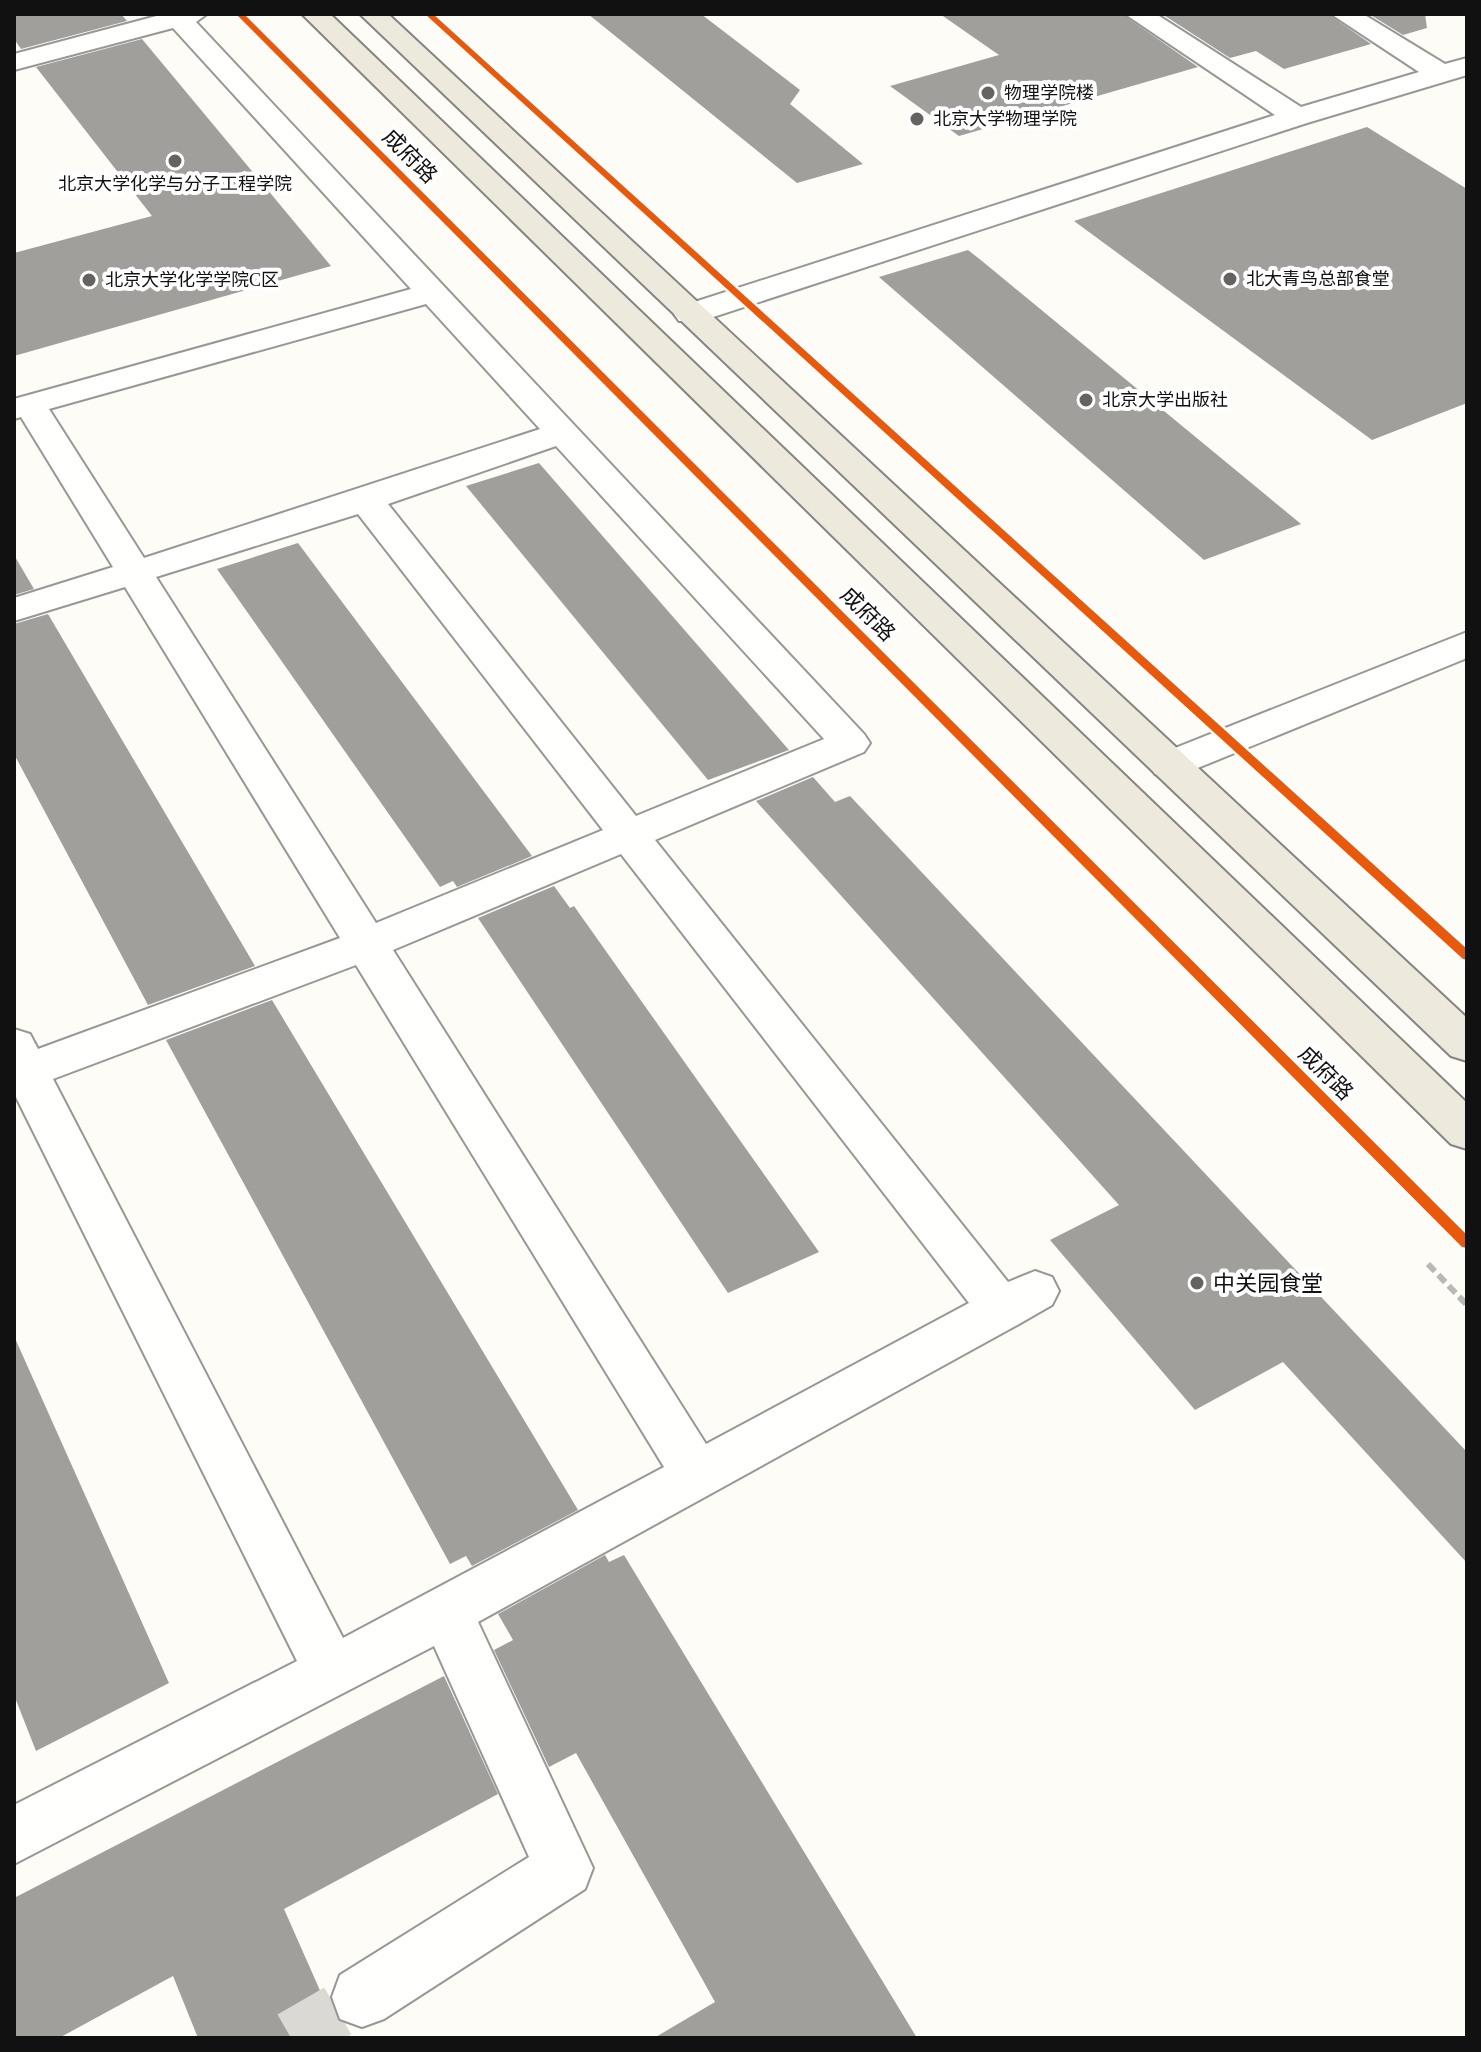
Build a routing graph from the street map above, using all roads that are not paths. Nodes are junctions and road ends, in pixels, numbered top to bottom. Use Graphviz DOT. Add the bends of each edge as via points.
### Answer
graph roads {
  1 [pos="315,14"];
  2 [pos="373,14"];
  3 [pos="1138,14"];
  4 [pos="1344,14"];
  5 [pos="186,16"];
  6 [pos="14,62"];
  7 [pos="1454,70"];
  8 [pos="1297,117"];
  9 [pos="434,292"];
  10 [pos="690,314"];
  11 [pos="22,407"];
  12 [pos="565,432"];
  13 [pos="366,500"];
  14 [pos="135,573"];
  15 [pos="14,610"];
  16 [pos="1467,644"];
  17 [pos="1169,765"];
  18 [pos="630,836"];
  19 [pos="367,944"];
  20 [pos="1467,1044"];
  21 [pos="18,1064"];
  22 [pos="1467,1131"];
  23 [pos="697,1475"];
  24 [pos="446,1612"];
  25 [pos="331,1671"];
  26 [pos="14,1836"];
  27 [pos="362,1997"];
  1 -- 22 [label="main road, 成府路"];
  2 -- 10 [label="main road"];
  3 -- 8 [label="street"];
  4 -- 7 [label="street"];
  5 -- 6 [label="street"];
  5 -- 9 [label="street"];
  7 -- 8 [label="street"];
  8 -- 10 [label="street"];
  9 -- 11 [label="street"];
  9 -- 12 [label="street"];
  10 -- 17 [label="main road"];
  11 -- 14 [label="street"];
  12 -- 13 [label="street"];
  12 -- 18 [label="street" via="850,743"];
  13 -- 14 [label="street"];
  13 -- 18 [label="street"];
  14 -- 15 [label="street"];
  14 -- 19 [label="street"];
  16 -- 17 [label="street"];
  17 -- 20 [label="main road"];
  18 -- 19 [label="street"];
  18 -- 23 [label="street" via="1018,1301"];
  19 -- 21 [label="street"];
  19 -- 23 [label="street"];
  21 -- 25 [label="street"];
  23 -- 24 [label="street"];
  24 -- 25 [label="street"];
  24 -- 27 [label="street" via="564,1868"];
  25 -- 26 [label="street"];
}
